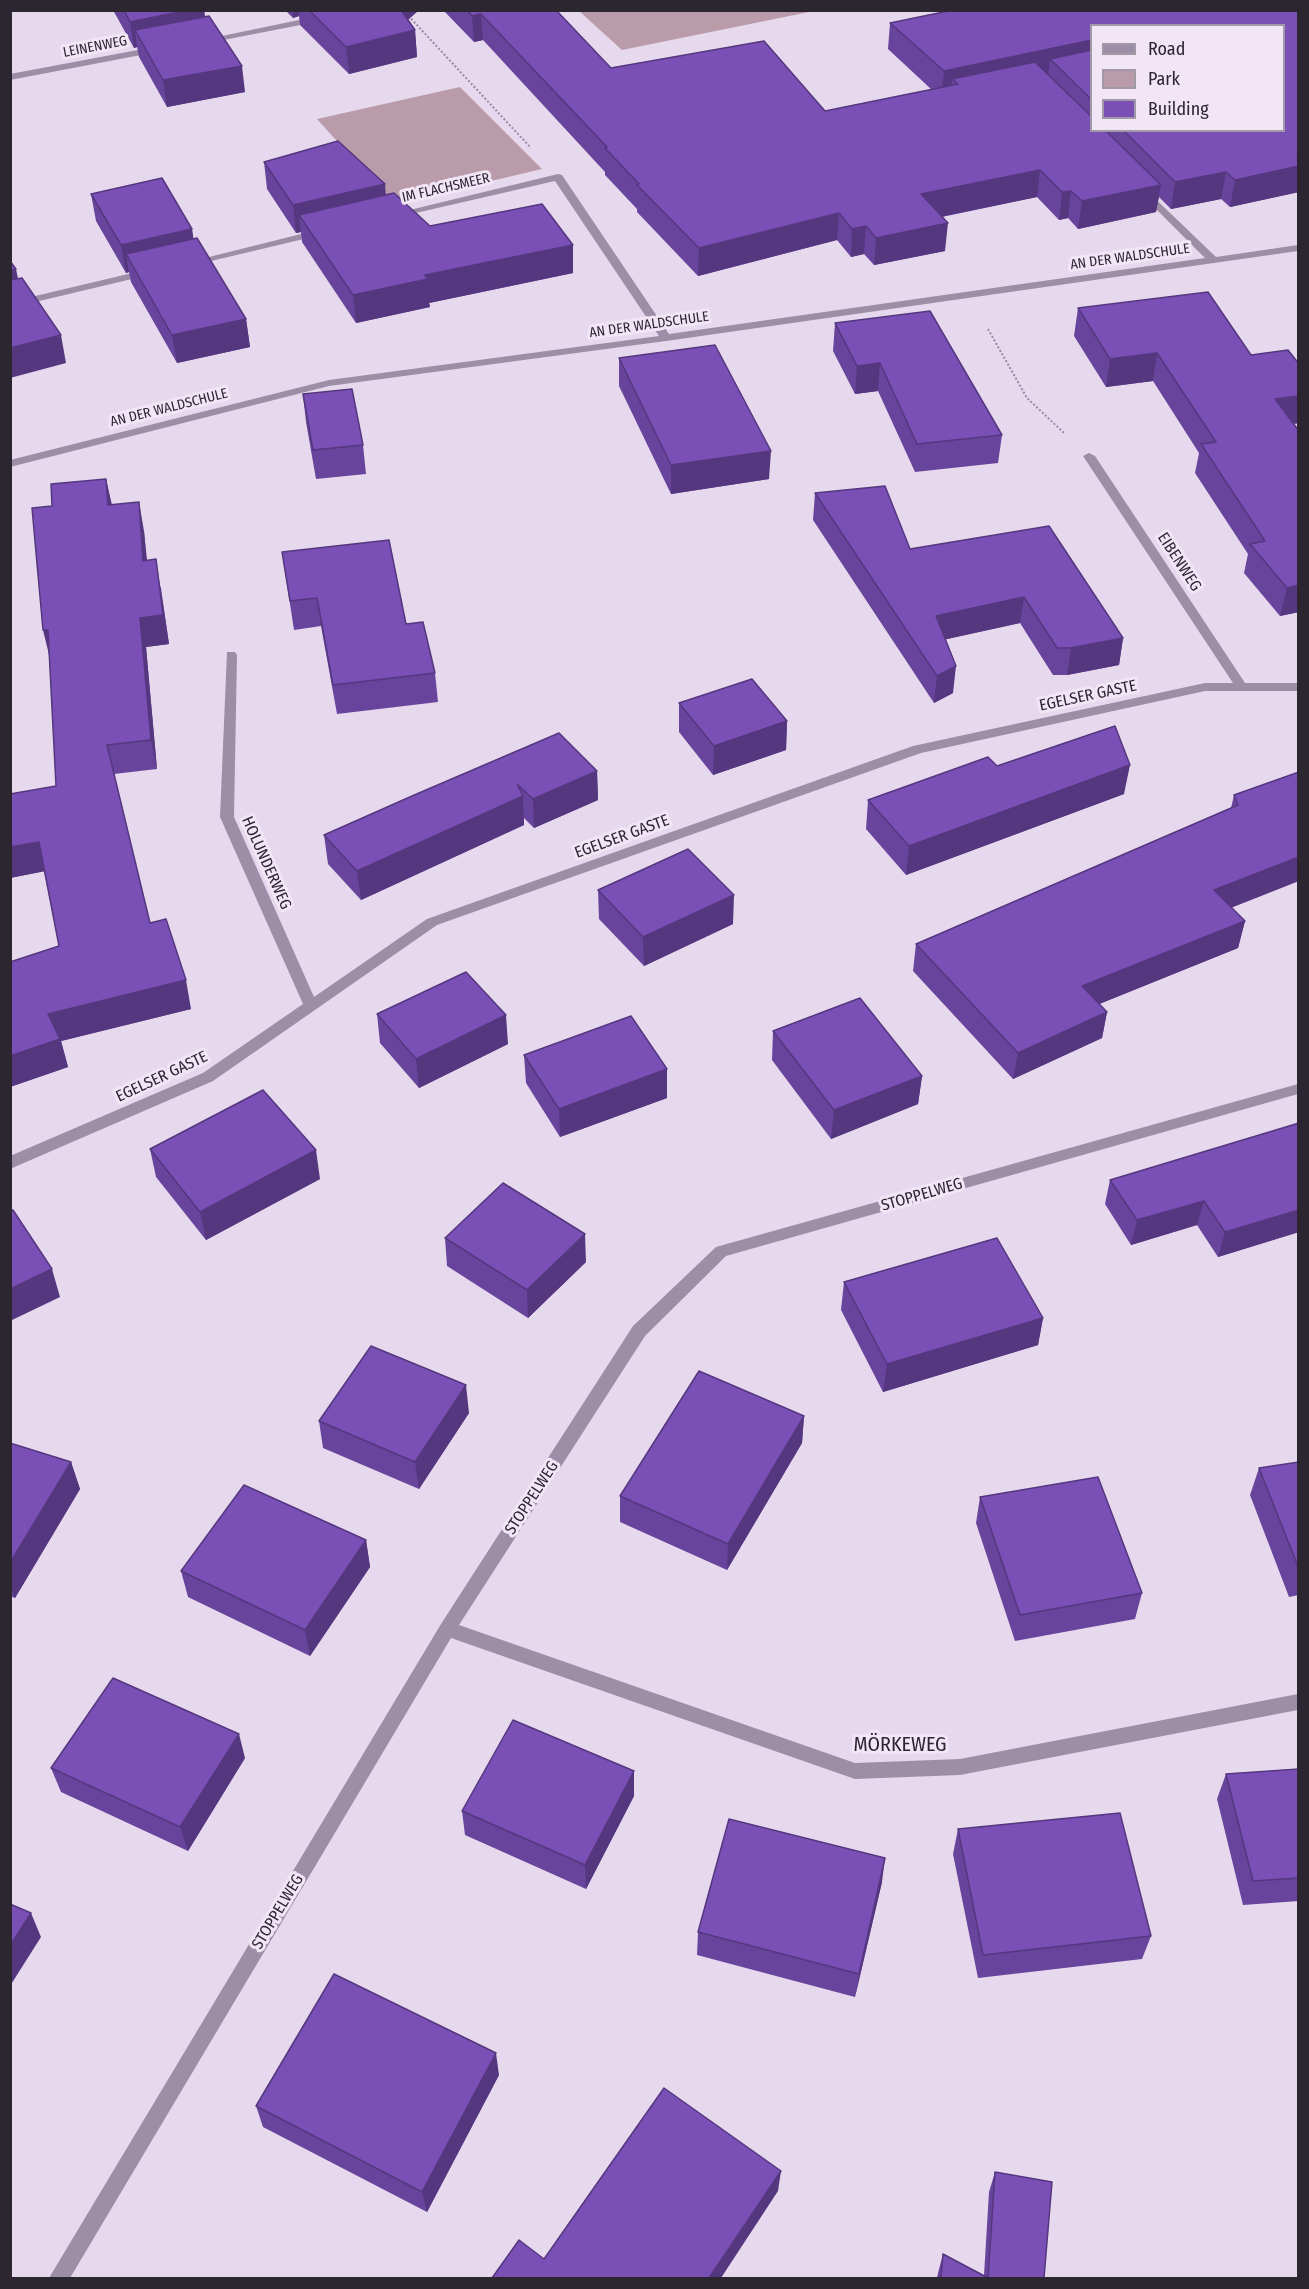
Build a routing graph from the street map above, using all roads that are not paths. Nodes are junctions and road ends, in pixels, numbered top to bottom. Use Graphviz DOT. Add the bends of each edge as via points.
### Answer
graph roads {
  1 [pos="327,17"];
  2 [pos="186,44"];
  3 [pos="175,46"];
  4 [pos="10,77"];
  5 [pos="1132,180"];
  6 [pos="383,218"];
  7 [pos="337,228"];
  8 [pos="1299,248"];
  9 [pos="1214,261"];
  10 [pos="174,266"];
  11 [pos="162,269"];
  12 [pos="10,304"];
  13 [pos="666,338"];
  14 [pos="1089,456"];
  15 [pos="10,464"];
  16 [pos="231,655"];
  17 [pos="1241,686"];
  18 [pos="1299,687"];
  19 [pos="311,1005"];
  20 [pos="1299,1089"];
  21 [pos="10,1162"];
  22 [pos="447,1629"];
  23 [pos="1299,1702"];
  24 [pos="59,2278"];
  1 -- 2 [label="street"];
  3 -- 4 [label="street, LEINENWEG"];
  5 -- 9 [label="street"];
  6 -- 13 [label="street, IM FLACHSMEER" via="558,177"];
  7 -- 10 [label="street"];
  8 -- 9 [label="street, AN DER WALDSCHULE"];
  9 -- 13 [label="street, AN DER WALDSCHULE"];
  11 -- 12 [label="street"];
  13 -- 15 [label="street, AN DER WALDSCHULE" via="329,383"];
  14 -- 17 [label="street, EIBENWEG"];
  16 -- 19 [label="street, HOLUNDERWEG" via="227,817"];
  17 -- 18 [label="street, EGELSER GASTE"];
  17 -- 19 [label="street, EGELSER GASTE" via="1205,687 918,750 432,922"];
  19 -- 21 [label="street, EGELSER GASTE" via="208,1077"];
  20 -- 22 [label="street, STOPPELWEG" via="721,1251 639,1331"];
  22 -- 23 [label="street, MÖRKEWEG" via="855,1771 960,1767"];
  22 -- 24 [label="street, STOPPELWEG"];
}
